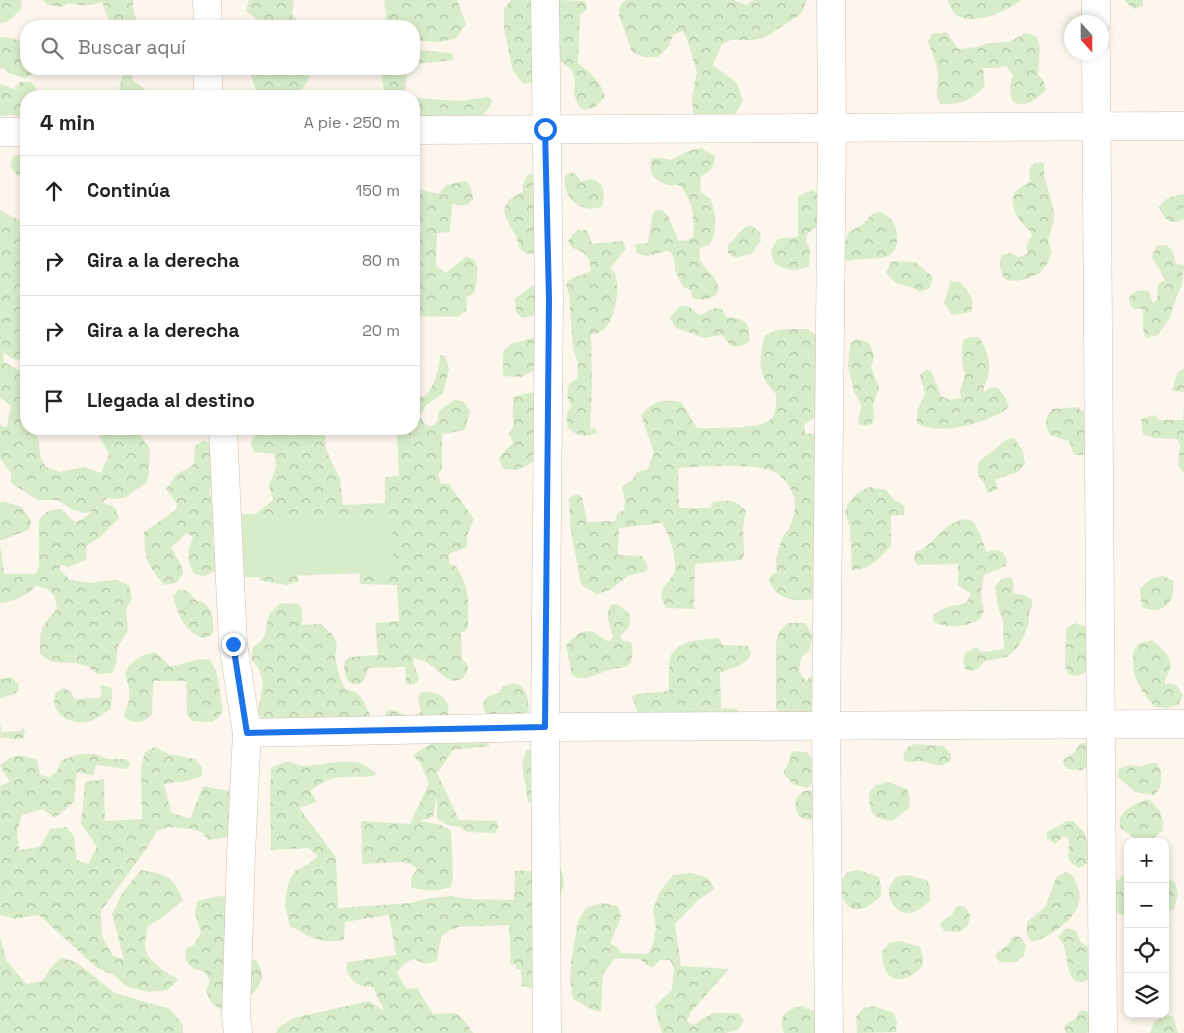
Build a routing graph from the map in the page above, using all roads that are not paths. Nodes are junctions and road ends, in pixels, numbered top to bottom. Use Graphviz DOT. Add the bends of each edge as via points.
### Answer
graph roads {
  1 [pos="207,0"];
  2 [pos="545,0"];
  3 [pos="831,0"];
  4 [pos="1096,0"];
  5 [pos="1096,15"];
  6 [pos="208,20"];
  7 [pos="1096,60"];
  8 [pos="208,75"];
  9 [pos="208,90"];
  10 [pos="1097,126"];
  11 [pos="1184,126"];
  12 [pos="832,127"];
  13 [pos="545,129"];
  14 [pos="420,130"];
  15 [pos="0,132"];
  16 [pos="20,132"];
  17 [pos="223,435"];
  18 [pos="1101,724"];
  19 [pos="1184,724"];
  20 [pos="826,725"];
  21 [pos="545,727"];
  22 [pos="247,733"];
  23 [pos="238,1033"];
  24 [pos="548,1033"];
  25 [pos="829,1033"];
  26 [pos="1103,1033"];
  1 -- 6 [label="street"];
  2 -- 13 [label="street"];
  3 -- 12 [label="street"];
  4 -- 5 [label="street"];
  7 -- 10 [label="street"];
  8 -- 9 [label="street"];
  10 -- 11 [label="street"];
  10 -- 12 [label="street"];
  10 -- 18 [label="street"];
  12 -- 13 [label="street"];
  12 -- 20 [label="street"];
  13 -- 14 [label="street"];
  13 -- 21 [label="street" via="549,309"];
  15 -- 16 [label="street"];
  17 -- 22 [label="street" via="233,644"];
  18 -- 19 [label="street"];
  18 -- 20 [label="street"];
  18 -- 26 [label="street"];
  20 -- 21 [label="street"];
  20 -- 25 [label="street"];
  21 -- 22 [label="street"];
  21 -- 24 [label="street"];
  22 -- 23 [label="street" via="240,854"];
}
